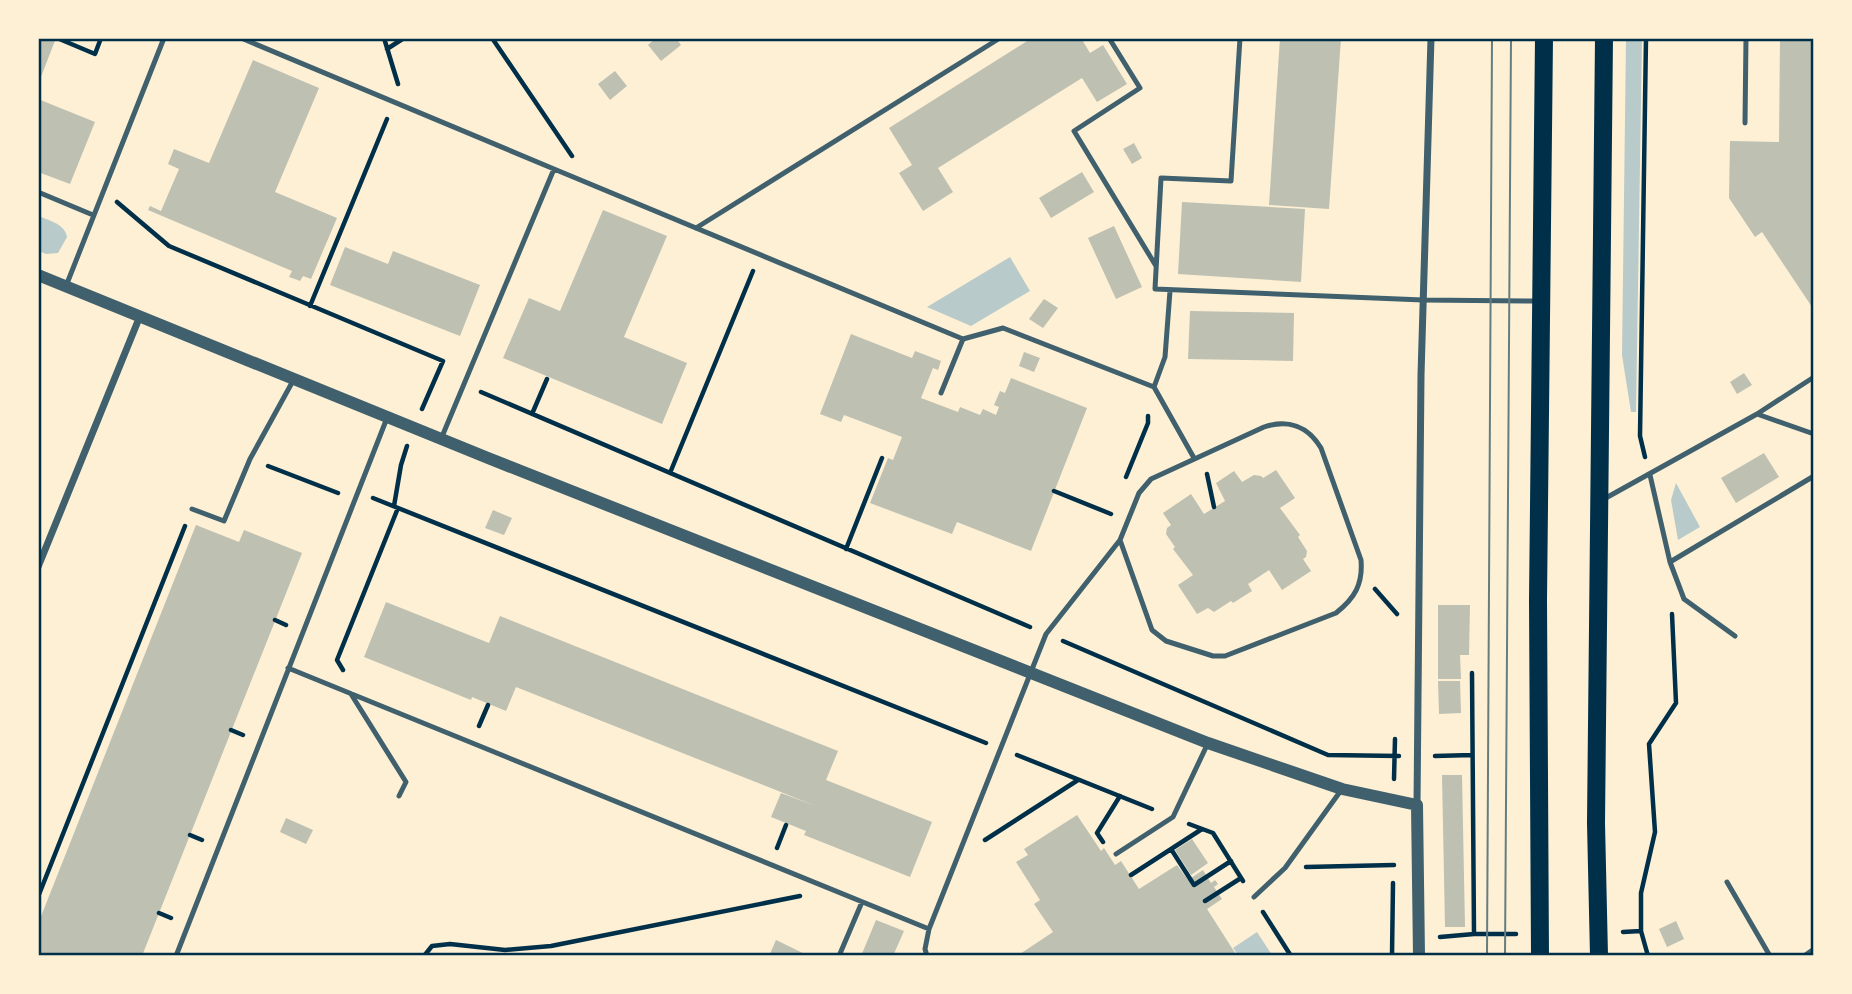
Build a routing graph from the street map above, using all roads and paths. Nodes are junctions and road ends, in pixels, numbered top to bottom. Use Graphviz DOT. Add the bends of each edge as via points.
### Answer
graph roads {
  1 [pos="57,38"];
  2 [pos="101,38"];
  3 [pos="164,38"];
  4 [pos="241,38"];
  5 [pos="384,38"];
  6 [pos="404,38"];
  7 [pos="492,38"];
  8 [pos="1000,38"];
  9 [pos="1109,38"];
  10 [pos="1240,38"];
  11 [pos="1431,38"];
  12 [pos="1544,38"];
  13 [pos="1604,38"];
  14 [pos="1646,38"];
  15 [pos="1746,38"];
  16 [pos="387,49"];
  17 [pos="394,101"];
  18 [pos="1745,123"];
  19 [pos="554,170"];
  20 [pos="591,185"];
  21 [pos="103,190"];
  22 [pos="38,192"];
  23 [pos="93,215"];
  24 [pos="696,228"];
  25 [pos="756,264"];
  26 [pos="1156,267"];
  27 [pos="38,275"];
  28 [pos="66,286"];
  29 [pos="1170,291"];
  30 [pos="1423,300"];
  31 [pos="1541,301"];
  32 [pos="310,306"];
  33 [pos="140,315"];
  34 [pos="963,339"];
  35 [pos="438,374"];
  36 [pos="1814,377"];
  37 [pos="294,379"];
  38 [pos="547,379"];
  39 [pos="465,386"];
  40 [pos="1154,387"];
  41 [pos="941,393"];
  42 [pos="532,414"];
  43 [pos="1757,414"];
  44 [pos="388,416"];
  45 [pos="413,427"];
  46 [pos="1814,434"];
  47 [pos="441,439"];
  48 [pos="883,458"];
  49 [pos="1194,458"];
  50 [pos="250,459"];
  51 [pos="670,473"];
  52 [pos="1197,474"];
  53 [pos="1650,475"];
  54 [pos="1814,477"];
  55 [pos="358,492"];
  56 [pos="383,502"];
  57 [pos="1598,502"];
  58 [pos="396,507"];
  59 [pos="1214,507"];
  60 [pos="192,509"];
  61 [pos="1120,540"];
  62 [pos="846,549"];
  63 [pos="1670,562"];
  64 [pos="38,568"];
  65 [pos="1362,575"];
  66 [pos="1397,614"];
  67 [pos="275,621"];
  68 [pos="290,626"];
  69 [pos="1046,634"];
  70 [pos="1735,636"];
  71 [pos="288,668"];
  72 [pos="354,674"];
  73 [pos="1029,674"];
  74 [pos="351,694"];
  75 [pos="488,705"];
  76 [pos="483,718"];
  77 [pos="467,720"];
  78 [pos="480,726"];
  79 [pos="231,730"];
  80 [pos="246,736"];
  81 [pos="1208,743"];
  82 [pos="1001,749"];
  83 [pos="1472,755"];
  84 [pos="1416,756"];
  85 [pos="1078,779"];
  86 [pos="1342,789"];
  87 [pos="399,796"];
  88 [pos="1120,796"];
  89 [pos="1417,805"];
  90 [pos="1172,817"];
  91 [pos="1202,829"];
  92 [pos="190,835"];
  93 [pos="1099,836"];
  94 [pos="205,841"];
  95 [pos="1171,849"];
  96 [pos="1116,854"];
  97 [pos="957,858"];
  98 [pos="1231,861"];
  99 [pos="1394,865"];
  100 [pos="1284,868"];
  101 [pos="1130,875"];
  102 [pos="1241,878"];
  103 [pos="1727,882"];
  104 [pos="832,890"];
  105 [pos="38,897"];
  106 [pos="1254,897"];
  107 [pos="1205,901"];
  108 [pos="862,902"];
  109 [pos="159,913"];
  110 [pos="174,919"];
  111 [pos="929,929"];
  112 [pos="1641,931"];
  113 [pos="1814,949"];
  114 [pos="176,956"];
  115 [pos="424,956"];
  116 [pos="839,956"];
  117 [pos="928,956"];
  118 [pos="1291,956"];
  119 [pos="1419,956"];
  120 [pos="1540,956"];
  121 [pos="1600,956"];
  122 [pos="1648,956"];
  123 [pos="1770,956"];
  124 [pos="1804,956"];
  1 -- 2 [label="path" via="95,54"];
  3 -- 21 [label="lane"];
  4 -- 17 [label="lane"];
  5 -- 16 [label="path"];
  6 -- 16 [label="path"];
  7 -- 20 [label="path"];
  8 -- 24 [label="lane"];
  9 -- 26 [label="lane" via="1140,88 1074,131"];
  10 -- 26 [label="lane" via="1231,181 1161,178"];
  11 -- 30 [label="street"];
  12 -- 31 [label="main road"];
  13 -- 57 [label="main road"];
  14 -- 53 [label="path" via="1640,436"];
  15 -- 18 [label="lane"];
  16 -- 17 [label="path" via="399,88"];
  17 -- 19 [label="lane"];
  17 -- 32 [label="path"];
  19 -- 20 [label="lane"];
  19 -- 39 [label="lane"];
  20 -- 24 [label="lane"];
  21 -- 23 [label="lane"];
  21 -- 32 [label="path" via="169,246"];
  22 -- 23 [label="lane"];
  23 -- 28 [label="lane"];
  24 -- 34 [label="lane"];
  25 -- 51 [label="path"];
  26 -- 29 [label="lane" via="1155,289"];
  27 -- 28 [label="street"];
  28 -- 33 [label="street"];
  29 -- 30 [label="lane"];
  29 -- 40 [label="lane" via="1165,357"];
  30 -- 31 [label="lane"];
  30 -- 84 [label="street"];
  31 -- 120 [label="main road"];
  32 -- 35 [label="path" via="443,361"];
  33 -- 37 [label="street"];
  33 -- 64 [label="street"];
  34 -- 40 [label="lane" via="1003,328"];
  34 -- 41 [label="lane"];
  35 -- 39 [label="path"];
  35 -- 45 [label="path"];
  36 -- 43 [label="lane"];
  37 -- 44 [label="street"];
  37 -- 50 [label="lane"];
  38 -- 42 [label="path"];
  39 -- 42 [label="path"];
  39 -- 47 [label="lane"];
  40 -- 49 [label="lane"];
  42 -- 51 [label="path"];
  43 -- 46 [label="lane"];
  43 -- 53 [label="lane"];
  44 -- 45 [label="street"];
  44 -- 55 [label="lane"];
  45 -- 47 [label="street"];
  45 -- 58 [label="path" via="401,465"];
  47 -- 73 [label="street"];
  48 -- 62 [label="path"];
  49 -- 61 [label="lane" via="1146,484"];
  49 -- 65 [label="lane" via="1276,423 1306,430 1321,448 1361,560"];
  50 -- 55 [label="path" via="342,494"];
  50 -- 60 [label="lane" via="224,522"];
  51 -- 62 [label="path"];
  52 -- 59 [label="path" via="1207,470"];
  53 -- 57 [label="lane"];
  53 -- 63 [label="lane"];
  54 -- 63 [label="lane"];
  55 -- 71 [label="lane"];
  56 -- 58 [label="path"];
  57 -- 121 [label="main road"];
  58 -- 72 [label="path" via="337,660 341,669"];
  58 -- 82 [label="path"];
  60 -- 105 [label="path"];
  61 -- 65 [label="lane" via="1152,630 1166,642 1213,656 1236,653 1336,614 1350,602"];
  61 -- 69 [label="lane"];
  62 -- 69 [label="path"];
  63 -- 70 [label="lane" via="1685,599"];
  65 -- 66 [label="path"];
  67 -- 68 [label="path"];
  69 -- 73 [label="lane"];
  69 -- 84 [label="path" via="1328,755"];
  71 -- 74 [label="lane"];
  71 -- 114 [label="lane"];
  73 -- 81 [label="street"];
  73 -- 82 [label="lane"];
  74 -- 87 [label="lane" via="406,782"];
  74 -- 104 [label="lane"];
  75 -- 76 [label="path"];
  77 -- 78 [label="path"];
  79 -- 80 [label="path"];
  81 -- 86 [label="street"];
  81 -- 90 [label="lane"];
  82 -- 85 [label="path"];
  82 -- 97 [label="lane"];
  83 -- 84 [label="path"];
  84 -- 89 [label="street"];
  85 -- 88 [label="path"];
  85 -- 97 [label="path"];
  86 -- 89 [label="street"];
  86 -- 100 [label="lane"];
  88 -- 90 [label="path"];
  88 -- 93 [label="path"];
  89 -- 119 [label="street"];
  90 -- 91 [label="path"];
  90 -- 96 [label="lane"];
  91 -- 95 [label="path"];
  91 -- 98 [label="path" via="1213,833"];
  92 -- 94 [label="path"];
  95 -- 98 [label="path" via="1194,886"];
  95 -- 101 [label="path"];
  97 -- 111 [label="lane"];
  98 -- 102 [label="path"];
  99 -- 100 [label="path"];
  100 -- 106 [label="lane"];
  102 -- 106 [label="path"];
  102 -- 107 [label="path"];
  103 -- 123 [label="lane"];
  104 -- 108 [label="lane"];
  104 -- 115 [label="path" via="551,946 505,950 450,944 432,946"];
  106 -- 118 [label="path"];
  108 -- 111 [label="lane"];
  108 -- 116 [label="lane"];
  109 -- 110 [label="path"];
  111 -- 117 [label="lane"];
  112 -- 122 [label="path"];
  113 -- 124 [label="lane"];
}
